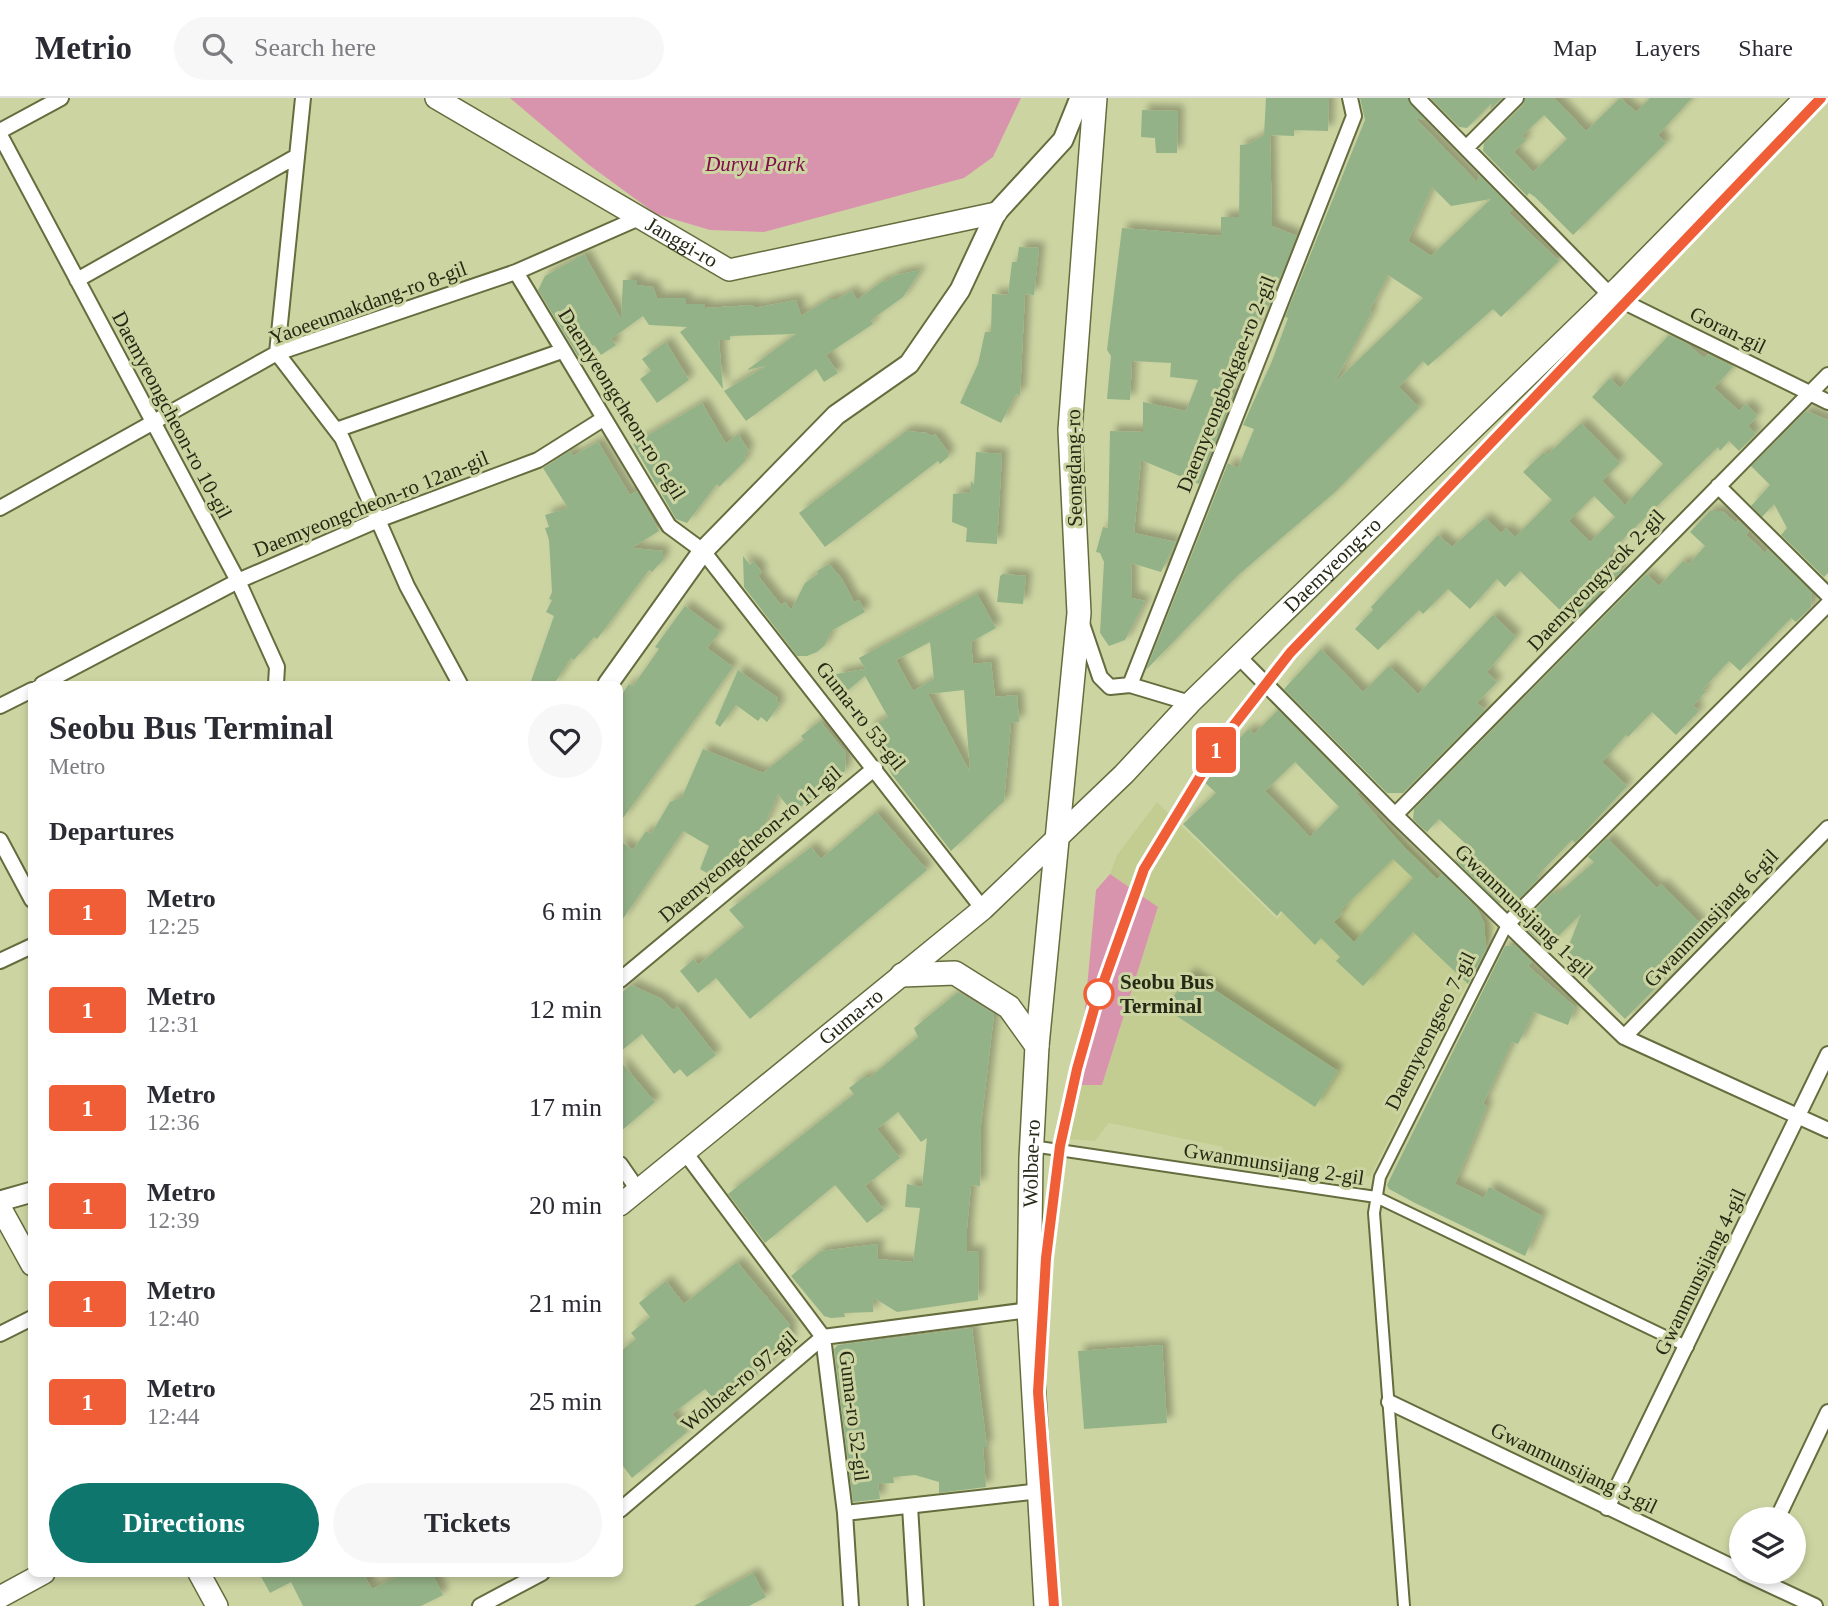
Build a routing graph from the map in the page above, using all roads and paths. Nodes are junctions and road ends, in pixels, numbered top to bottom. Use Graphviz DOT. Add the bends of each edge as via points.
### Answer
graph roads {
  1 [pos="61,98"];
  2 [pos="303,98"];
  3 [pos="436,98"];
  4 [pos="1080,98"];
  5 [pos="1095,98"];
  6 [pos="1350,98"];
  7 [pos="1417,98"];
  8 [pos="1516,98"];
  9 [pos="1805,98"];
  10 [pos="0,133"];
  11 [pos="1466,148"];
  12 [pos="297,156"];
  13 [pos="996,213"];
  14 [pos="639,218"];
  15 [pos="516,272"];
  16 [pos="77,280"];
  17 [pos="1610,295"];
  18 [pos="562,351"];
  19 [pos="277,354"];
  20 [pos="1828,375"];
  21 [pos="1810,393"];
  22 [pos="1828,402"];
  23 [pos="603,419"];
  24 [pos="153,425"];
  25 [pos="336,430"];
  26 [pos="1718,486"];
  27 [pos="0,489"];
  28 [pos="4,506"];
  29 [pos="378,520"];
  30 [pos="703,551"];
  31 [pos="238,581"];
  32 [pos="1828,595"];
  33 [pos="1828,604"];
  34 [pos="1079,613"];
  35 [pos="1238,656"];
  36 [pos="48,681"];
  37 [pos="276,681"];
  38 [pos="458,681"];
  39 [pos="610,681"];
  40 [pos="1129,685"];
  41 [pos="28,692"];
  42 [pos="1190,703"];
  43 [pos="0,706"];
  44 [pos="875,768"];
  45 [pos="1395,815"];
  46 [pos="1828,828"];
  47 [pos="1057,838"];
  48 [pos="0,840"];
  49 [pos="28,892"];
  50 [pos="984,909"];
  51 [pos="1508,923"];
  52 [pos="28,948"];
  53 [pos="0,961"];
  54 [pos="902,975"];
  55 [pos="623,978"];
  56 [pos="1624,1037"];
  57 [pos="1038,1046"];
  58 [pos="1828,1054"];
  59 [pos="1798,1115"];
  60 [pos="1828,1130"];
  61 [pos="1032,1146"];
  62 [pos="684,1151"];
  63 [pos="623,1168"];
  64 [pos="638,1190"];
  65 [pos="28,1193"];
  66 [pos="1377,1197"];
  67 [pos="0,1201"];
  68 [pos="623,1202"];
  69 [pos="0,1208"];
  70 [pos="28,1258"];
  71 [pos="1029,1310"];
  72 [pos="28,1320"];
  73 [pos="0,1334"];
  74 [pos="823,1337"];
  75 [pos="1688,1347"];
  76 [pos="1389,1402"];
  77 [pos="1828,1412"];
  78 [pos="1040,1491"];
  79 [pos="910,1506"];
  80 [pos="623,1507"];
  81 [pos="1783,1507"];
  82 [pos="1607,1508"];
  83 [pos="845,1513"];
  84 [pos="1729,1564"];
  85 [pos="37,1577"];
  86 [pos="201,1577"];
  87 [pos="534,1577"];
  88 [pos="1770,1584"];
  89 [pos="0,1597"];
  90 [pos="217,1606"];
  91 [pos="480,1606"];
  92 [pos="851,1606"];
  93 [pos="916,1606"];
  94 [pos="1046,1606"];
  95 [pos="1404,1606"];
  96 [pos="1815,1606"];
  1 -- 10 [label="street"];
  2 -- 12 [label="street"];
  3 -- 14 [label="main road, Janggi-ro"];
  4 -- 13 [label="street" via="1063,140"];
  5 -- 34 [label="main road, Seongdang-ro" via="1070,430"];
  6 -- 40 [label="street, Daemyeongbokgae-ro 2-gil" via="1354,116"];
  7 -- 11 [label="street"];
  8 -- 11 [label="street"];
  9 -- 17 [label="main road, Daemyeong-ro"];
  10 -- 16 [label="street, Daemyeongcheon-ro 10-gil"];
  11 -- 17 [label="street"];
  12 -- 16 [label="street"];
  12 -- 19 [label="street"];
  13 -- 14 [label="main road, Janggi-ro" via="729,270"];
  13 -- 30 [label="street" via="960,290 909,364 836,415"];
  14 -- 15 [label="street, Yaoeeumakdang-ro 8-gil"];
  15 -- 18 [label="street, Daemyeongcheon-ro 6-gil"];
  15 -- 19 [label="street, Yaoeeumakdang-ro 8-gil"];
  16 -- 24 [label="street, Daemyeongcheon-ro 10-gil"];
  17 -- 21 [label="street, Goran-gil"];
  17 -- 35 [label="main road, Daemyeong-ro"];
  18 -- 23 [label="street, Daemyeongcheon-ro 6-gil"];
  18 -- 25 [label="street"];
  19 -- 24 [label="street, Yaoeeumakdang-ro 8-gil"];
  19 -- 25 [label="street"];
  20 -- 21 [label="street, Daemyeongyeok 2-gil"];
  21 -- 22 [label="street, Goran-gil"];
  21 -- 26 [label="street, Daemyeongyeok 2-gil"];
  23 -- 29 [label="street, Daemyeongcheon-ro 12an-gil" via="538,460"];
  23 -- 30 [label="street, Daemyeongcheon-ro 6-gil" via="669,526"];
  24 -- 28 [label="street, Yaoeeumakdang-ro 8-gil"];
  24 -- 31 [label="street, Daemyeongcheon-ro 10-gil"];
  25 -- 29 [label="street"];
  26 -- 32 [label="street"];
  26 -- 45 [label="street, Daemyeongyeok 2-gil"];
  27 -- 28 [label="street, Yaoeeumakdang-ro 8-gil"];
  29 -- 31 [label="street, Daemyeongcheon-ro 12an-gil"];
  29 -- 38 [label="street" via="407,586"];
  30 -- 39 [label="street"];
  30 -- 44 [label="street, Guma-ro 53-gil"];
  31 -- 36 [label="street, Daemyeongcheon-ro 12an-gil"];
  31 -- 37 [label="street, Daemyeongcheon-ro 10-gil" via="277,667"];
  33 -- 51 [label="street, Daemyeongseo 7-gil"];
  34 -- 40 [label="street" via="1100,677 1110,687"];
  34 -- 47 [label="main road, Seongdang-ro"];
  35 -- 42 [label="main road, Daemyeong-ro"];
  35 -- 45 [label="street, Gwanmunsijang 1-gil"];
  40 -- 42 [label="street"];
  41 -- 43 [label="street"];
  42 -- 47 [label="main road, Daemyeong-ro"];
  44 -- 50 [label="street, Guma-ro 53-gil"];
  44 -- 55 [label="street, Daemyeongcheon-ro 11-gil"];
  45 -- 51 [label="street, Gwanmunsijang 1-gil"];
  46 -- 56 [label="street, Gwanmunsijang 6-gil"];
  47 -- 50 [label="main road, Guma-ro"];
  47 -- 57 [label="main road, Wolbae-ro"];
  48 -- 49 [label="street"];
  50 -- 54 [label="main road, Guma-ro"];
  51 -- 56 [label="street, Gwanmunsijang 1-gil"];
  51 -- 66 [label="street, Daemyeongseo 7-gil" via="1380,1177"];
  52 -- 53 [label="street"];
  54 -- 57 [label="main road" via="955,973 1009,1007"];
  54 -- 62 [label="main road, Guma-ro"];
  56 -- 59 [label="street, Gwanmunsijang 1-gil"];
  57 -- 61 [label="main road, Wolbae-ro"];
  58 -- 59 [label="street, Gwanmunsijang 4-gil"];
  59 -- 60 [label="street, Gwanmunsijang 1-gil"];
  59 -- 75 [label="street, Gwanmunsijang 4-gil"];
  61 -- 66 [label="street, Gwanmunsijang 2-gil"];
  61 -- 71 [label="main road, Wolbae-ro"];
  62 -- 64 [label="main road, Guma-ro"];
  62 -- 74 [label="street, Guma-ro 52-gil"];
  63 -- 64 [label="street"];
  64 -- 68 [label="main road, Guma-ro"];
  65 -- 67 [label="street"];
  66 -- 75 [label="street, Gwanmunsijang 2-gil"];
  66 -- 76 [label="street, Daemyeongseo 7-gil" via="1374,1213"];
  69 -- 70 [label="main road"];
  71 -- 74 [label="street, Wolbae-ro 97-gil"];
  71 -- 78 [label="main road, Wolbae-ro"];
  72 -- 73 [label="street"];
  74 -- 80 [label="street, Wolbae-ro 97-gil"];
  74 -- 83 [label="street, Guma-ro 52-gil"];
  75 -- 82 [label="street, Gwanmunsijang 4-gil"];
  76 -- 82 [label="street, Gwanmunsijang 3-gil"];
  76 -- 95 [label="street, Daemyeongseo 7-gil"];
  77 -- 81 [label="street"];
  78 -- 79 [label="street"];
  78 -- 94 [label="main road, Wolbae-ro"];
  79 -- 83 [label="street"];
  79 -- 93 [label="street"];
  82 -- 84 [label="street, Gwanmunsijang 3-gil"];
  83 -- 92 [label="street, Guma-ro 52-gil"];
  85 -- 89 [label="main road"];
  86 -- 90 [label="main road"];
  87 -- 91 [label="street"];
  88 -- 96 [label="street, Gwanmunsijang 3-gil"];
}
